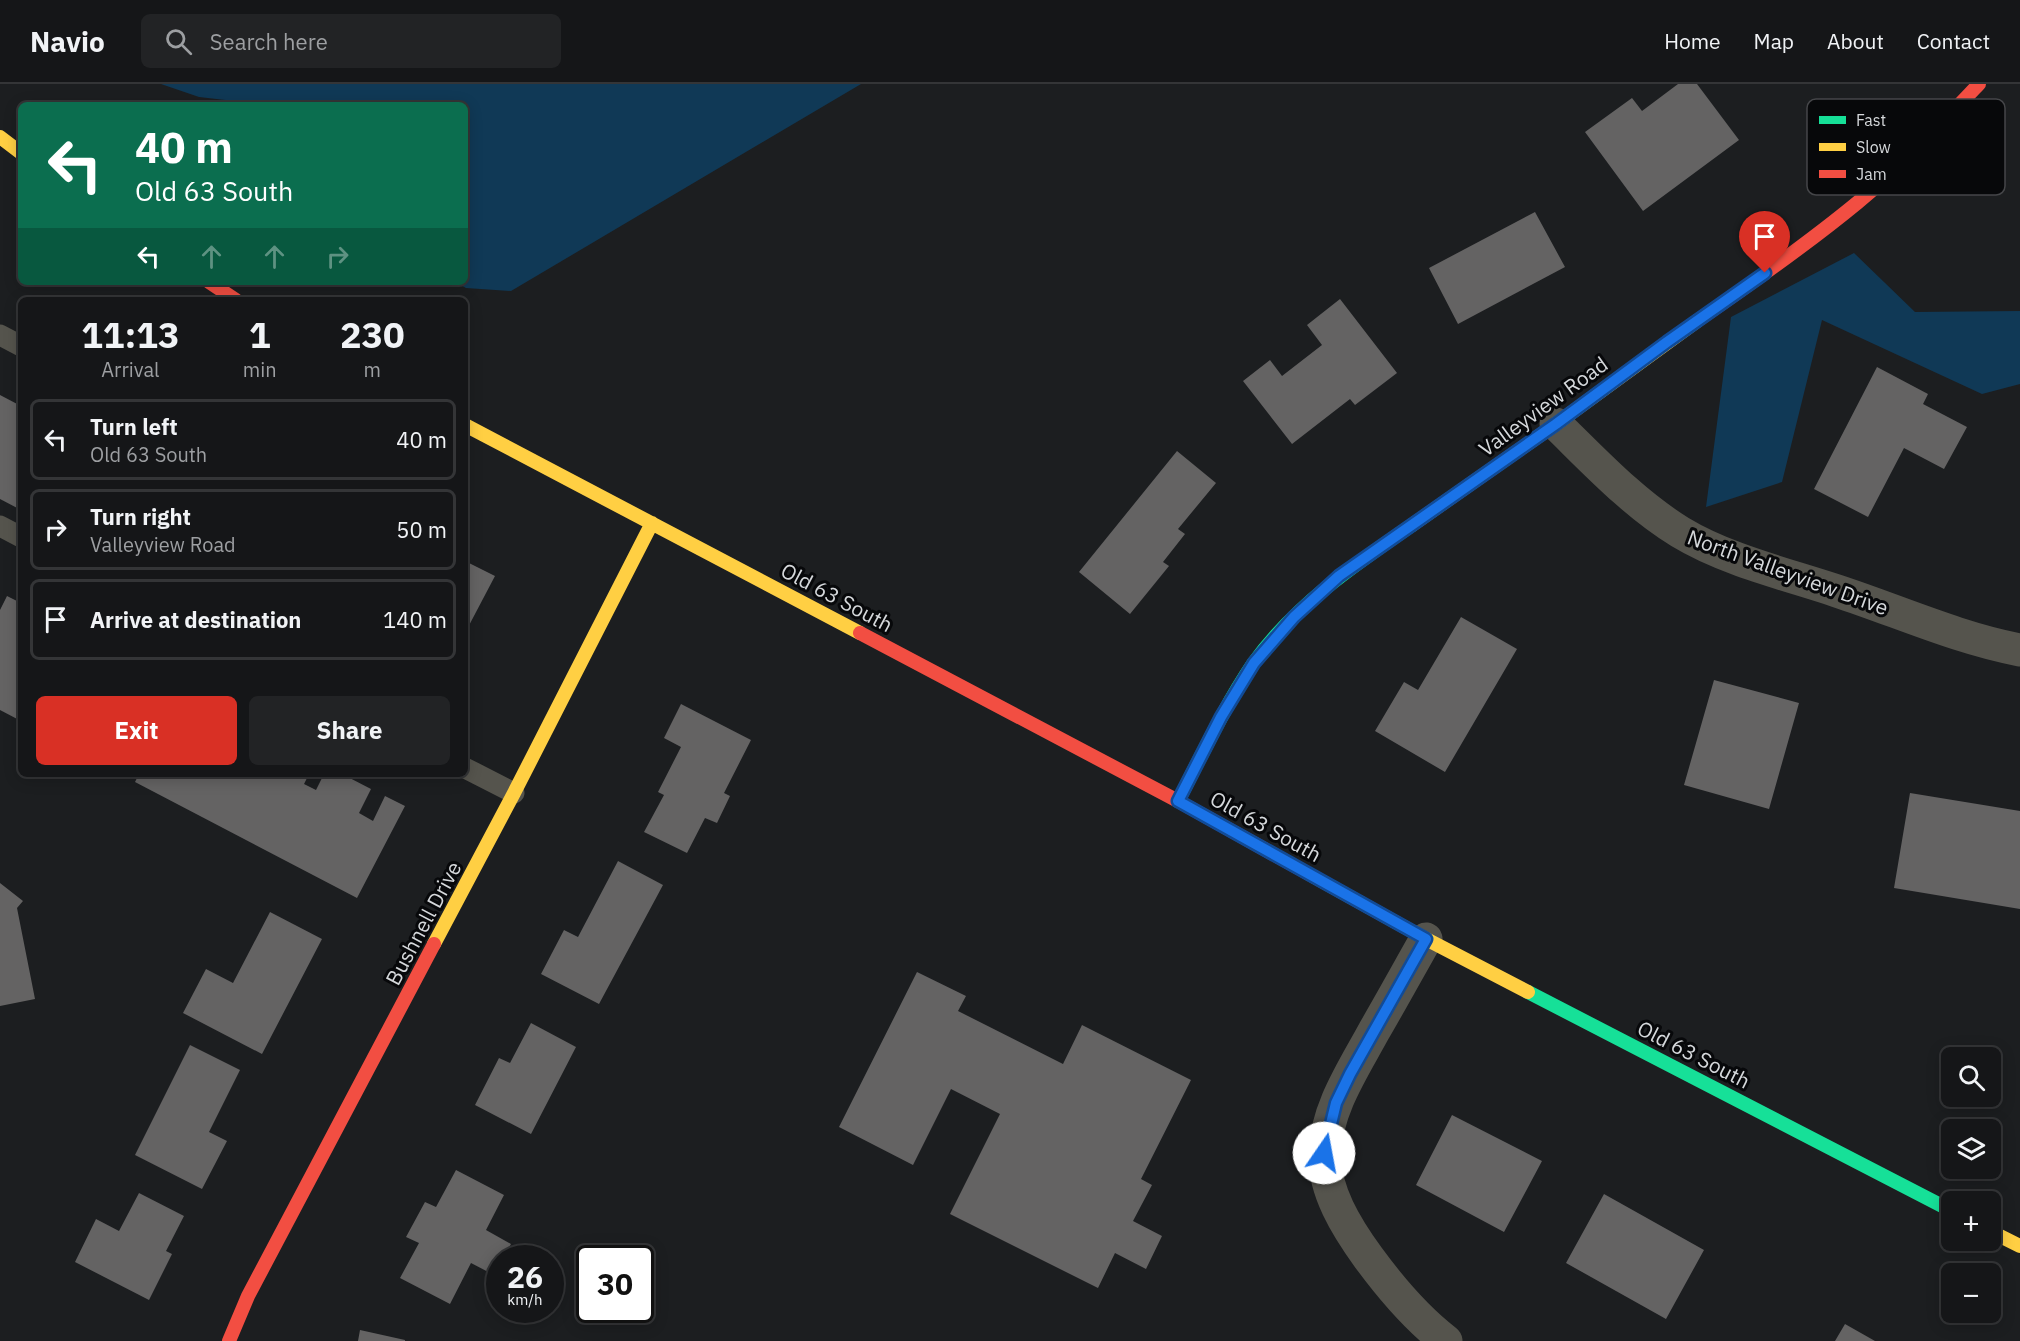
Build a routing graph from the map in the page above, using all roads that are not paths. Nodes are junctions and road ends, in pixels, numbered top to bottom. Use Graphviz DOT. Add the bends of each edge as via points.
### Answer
graph roads {
  1 [pos="1979,84"];
  2 [pos="1965,99"];
  3 [pos="4,140"];
  4 [pos="18,151"];
  5 [pos="0,158"];
  6 [pos="1866,195"];
  7 [pos="0,335"];
  8 [pos="18,344"];
  9 [pos="1556,424"];
  10 [pos="468,428"];
  11 [pos="652,523"];
  12 [pos="0,526"];
  13 [pos="18,535"];
  14 [pos="2020,650"];
  15 [pos="468,770"];
  16 [pos="514,793"];
  17 [pos="1178,801"];
  18 [pos="1426,939"];
  19 [pos="1941,1205"];
  20 [pos="2001,1236"];
  21 [pos="2020,1246"];
  22 [pos="229,1341"];
  23 [pos="1446,1341"];
  1 -- 2 [label="street, Valleyview Road"];
  3 -- 4 [label="street"];
  3 -- 5 [label="street"];
  6 -- 9 [label="street, Valleyview Road" via="1784,260"];
  7 -- 8 [label="lane"];
  9 -- 14 [label="street, North Valleyview Drive" via="1648,510 1700,542 1935,626"];
  9 -- 17 [label="street, Valleyview Road" via="1339,576 1294,617 1254,663"];
  10 -- 11 [label="street, Old 63 South"];
  11 -- 16 [label="street, Bushnell Drive"];
  11 -- 17 [label="street, Old 63 South"];
  12 -- 13 [label="lane"];
  15 -- 16 [label="lane"];
  16 -- 22 [label="street, Bushnell Drive" via="248,1296"];
  17 -- 18 [label="street, Old 63 South"];
  18 -- 19 [label="street, Old 63 South"];
  18 -- 23 [label="street" via="1336,1103 1324,1153 1338,1207 1357,1242 1397,1293"];
  20 -- 21 [label="street"];
}
